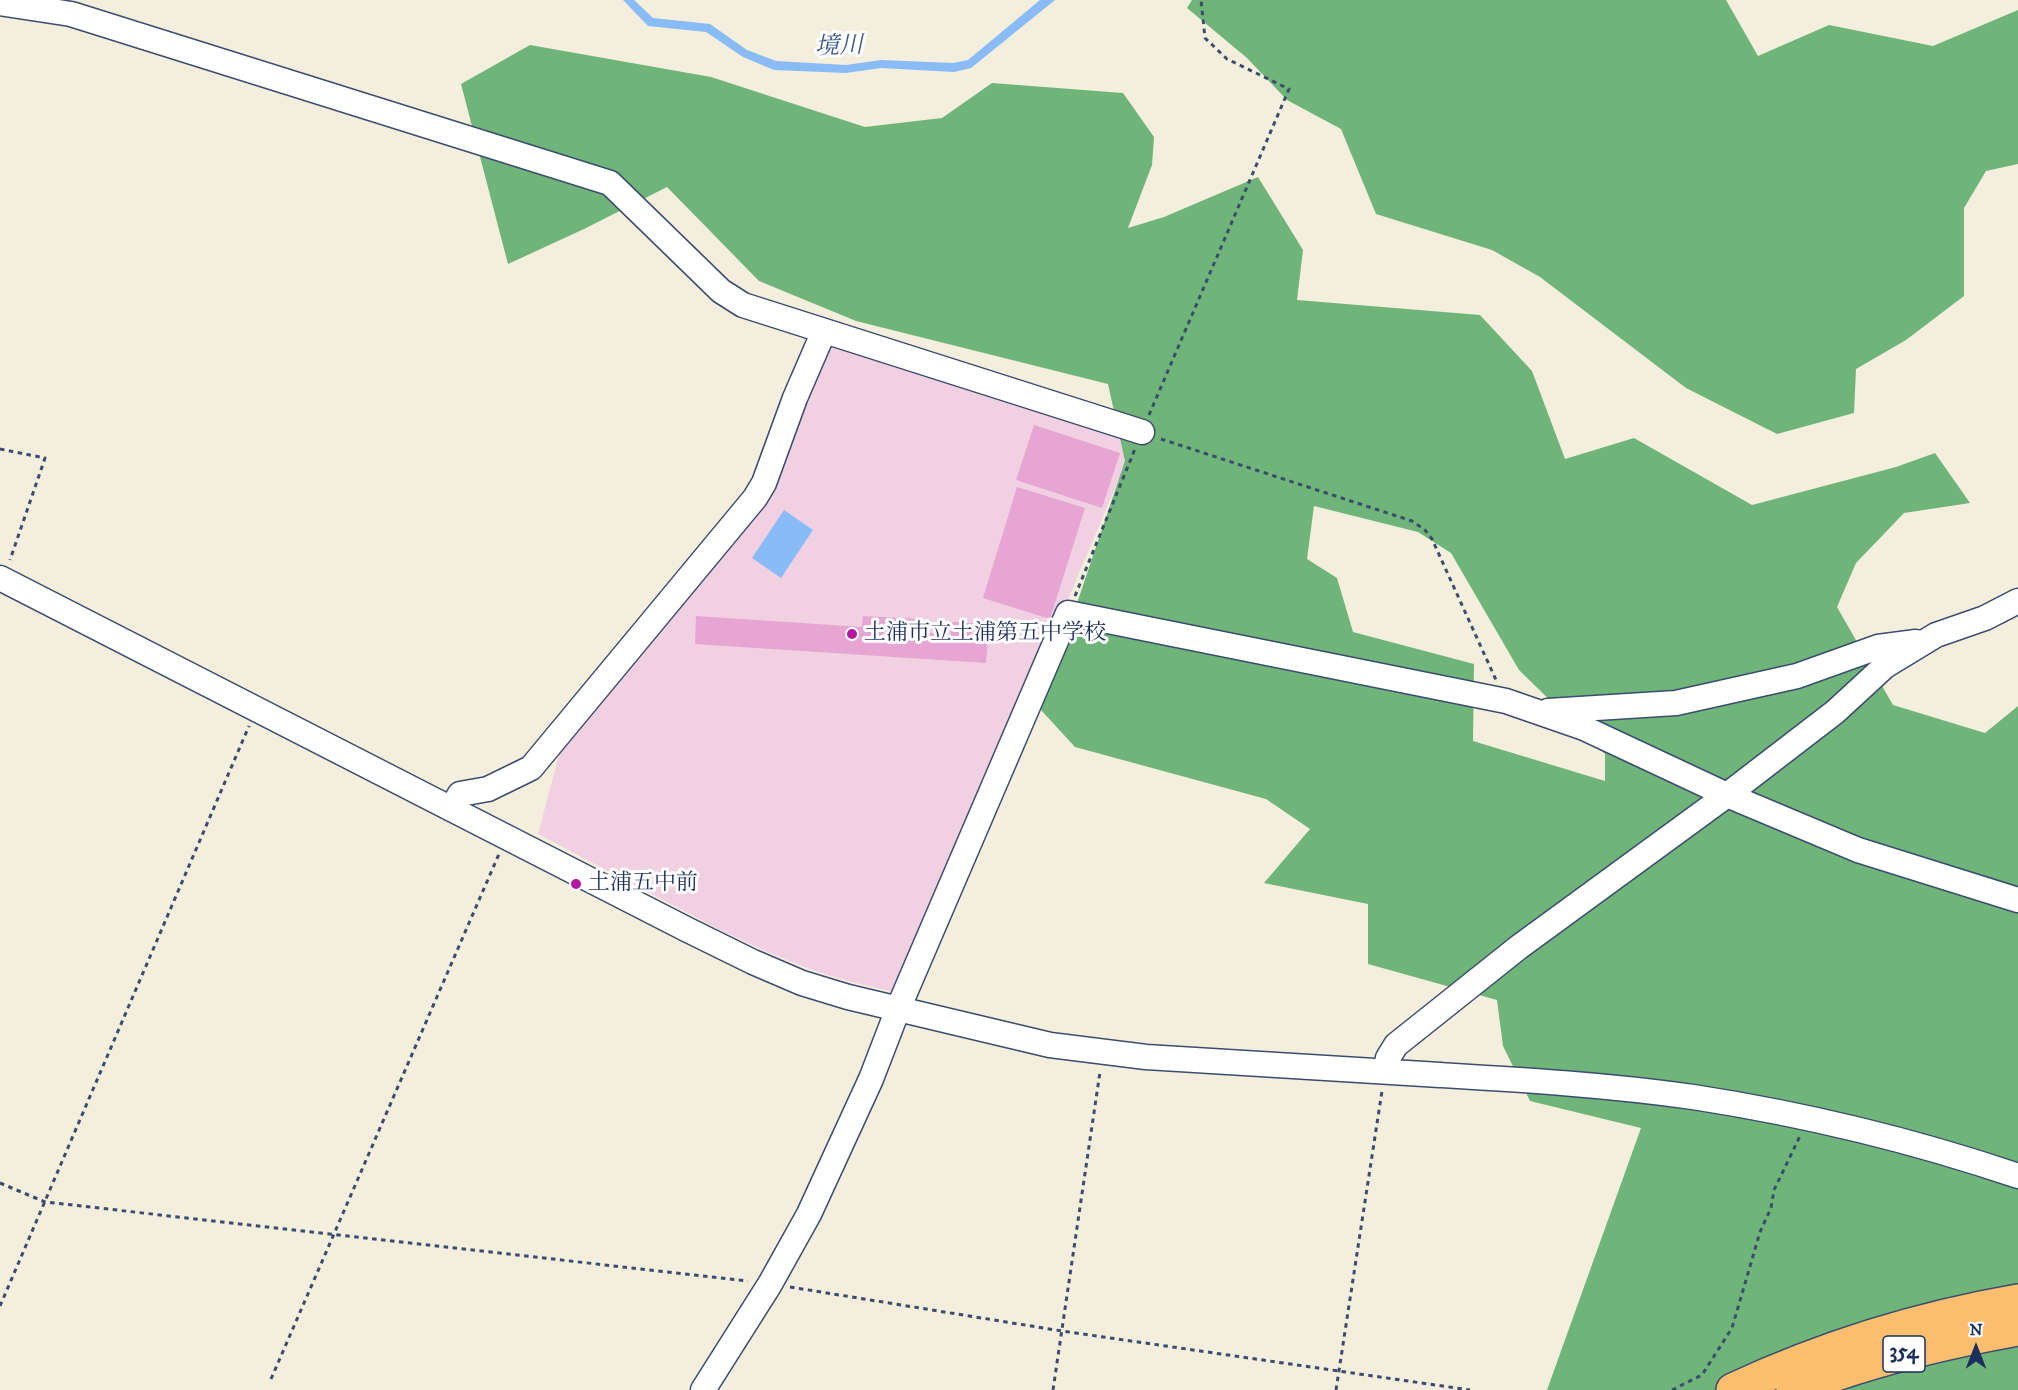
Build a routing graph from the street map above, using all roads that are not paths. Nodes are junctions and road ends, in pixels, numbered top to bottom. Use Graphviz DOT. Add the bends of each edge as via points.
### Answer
graph roads {
  1 [pos="0,3"];
  2 [pos="825,331"];
  3 [pos="1142,432"];
  4 [pos="2,578"];
  5 [pos="2018,601"];
  6 [pos="1925,641"];
  7 [pos="1537,712"];
  8 [pos="1727,795"];
  9 [pos="451,809"];
  10 [pos="2018,900"];
  11 [pos="898,1009"];
  12 [pos="1385,1071"];
  13 [pos="2018,1176"];
  14 [pos="2018,1301"];
  15 [pos="2018,1329"];
  16 [pos="703,1390"];
  17 [pos="1733,1390"];
  18 [pos="1793,1390"];
  1 -- 2 [label="street" via="71,14 610,183 721,291 743,305"];
  2 -- 3 [label="street"];
  2 -- 9 [label="street" via="755,498 531,768 488,789 460,795"];
  4 -- 9 [label="street"];
  5 -- 6 [label="street"];
  6 -- 7 [label="street" via="1878,647 1797,676 1677,703"];
  6 -- 8 [label="street" via="1885,666 1835,712"];
  7 -- 8 [label="street" via="1584,728"];
  7 -- 11 [label="street" via="1506,701 1068,613"];
  8 -- 10 [label="street" via="1858,850"];
  8 -- 12 [label="street" via="1519,947 1396,1045"];
  9 -- 11 [label="street" via="753,962 801,983"];
  11 -- 12 [label="street" via="1050,1045 1102,1052"];
  11 -- 16 [label="street" via="871,1079 809,1214"];
  12 -- 13 [label="street" via="1528,1080 1692,1097 1807,1118 1954,1154"];
  14 -- 17 [label="highway, 354" via="1891,1330"];
  15 -- 18 [label="highway, 354" via="1895,1357"];
}
